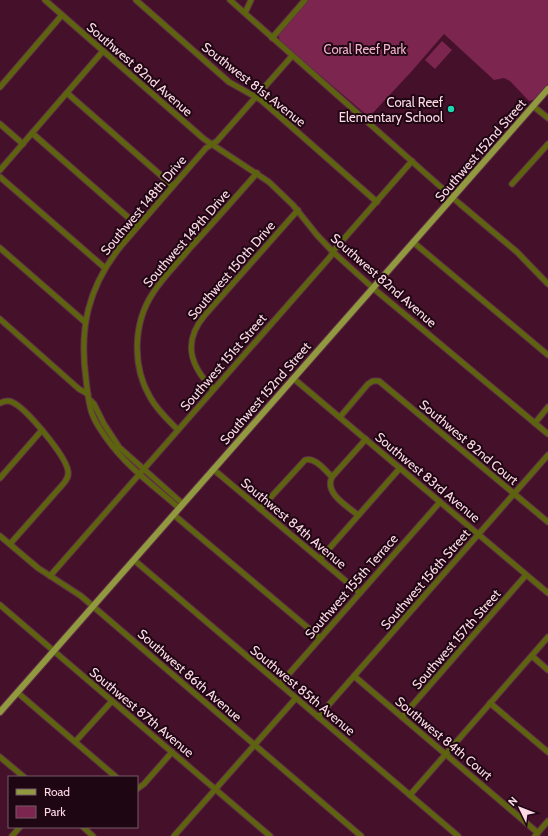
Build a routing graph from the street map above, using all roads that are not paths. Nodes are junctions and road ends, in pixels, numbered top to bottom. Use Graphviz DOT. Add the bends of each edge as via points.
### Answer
graph roads {
  1 [pos="45,0"];
  2 [pos="136,0"];
  3 [pos="230,0"];
  4 [pos="251,0"];
  5 [pos="305,0"];
  6 [pos="245,13"];
  7 [pos="62,15"];
  8 [pos="272,38"];
  9 [pos="103,51"];
  10 [pos="292,56"];
  11 [pos="0,87"];
  12 [pos="548,89"];
  13 [pos="67,93"];
  14 [pos="256,97"];
  15 [pos="533,106"];
  16 [pos="548,118"];
  17 [pos="0,124"];
  18 [pos="32,133"];
  19 [pos="23,144"];
  20 [pos="548,144"];
  21 [pos="212,145"];
  22 [pos="412,161"];
  23 [pos="0,170"];
  24 [pos="257,173"];
  25 [pos="0,177"];
  26 [pos="512,184"];
  27 [pos="173,186"];
  28 [pos="453,197"];
  29 [pos="377,202"];
  30 [pos="298,210"];
  31 [pos="138,226"];
  32 [pos="413,242"];
  33 [pos="0,248"];
  34 [pos="333,252"];
  35 [pos="104,268"];
  36 [pos="548,284"];
  37 [pos="373,288"];
  38 [pos="1,322"];
  39 [pos="85,322"];
  40 [pos="548,355"];
  41 [pos="293,378"];
  42 [pos="213,389"];
  43 [pos="89,397"];
  44 [pos="2,402"];
  45 [pos="548,407"];
  46 [pos="340,417"];
  47 [pos="535,422"];
  48 [pos="42,430"];
  49 [pos="178,430"];
  50 [pos="548,434"];
  51 [pos="366,439"];
  52 [pos="548,455"];
  53 [pos="400,468"];
  54 [pos="214,469"];
  55 [pos="141,471"];
  56 [pos="332,477"];
  57 [pos="0,478"];
  58 [pos="514,494"];
  59 [pos="440,502"];
  60 [pos="181,506"];
  61 [pos="260,509"];
  62 [pos="174,515"];
  63 [pos="358,515"];
  64 [pos="548,522"];
  65 [pos="478,534"];
  66 [pos="0,536"];
  67 [pos="10,544"];
  68 [pos="320,559"];
  69 [pos="134,560"];
  70 [pos="526,575"];
  71 [pos="50,576"];
  72 [pos="360,593"];
  73 [pos="548,593"];
  74 [pos="0,605"];
  75 [pos="93,606"];
  76 [pos="548,637"];
  77 [pos="320,638"];
  78 [pos="54,652"];
  79 [pos="532,656"];
  80 [pos="548,670"];
  81 [pos="354,676"];
  82 [pos="280,684"];
  83 [pos="18,693"];
  84 [pos="296,698"];
  85 [pos="112,701"];
  86 [pos="490,703"];
  87 [pos="0,711"];
  88 [pos="318,717"];
  89 [pos="402,717"];
  90 [pos="75,742"];
  91 [pos="255,745"];
  92 [pos="172,752"];
  93 [pos="548,752"];
  94 [pos="446,754"];
  95 [pos="0,757"];
  96 [pos="23,776"];
  97 [pos="115,776"];
  98 [pos="138,788"];
  99 [pos="216,789"];
  100 [pos="410,795"];
  101 [pos="548,821"];
  102 [pos="19,828"];
  103 [pos="84,828"];
  104 [pos="536,834"];
  105 [pos="177,835"];
  106 [pos="12,836"];
  107 [pos="93,836"];
  108 [pos="270,836"];
  109 [pos="361,836"];
  110 [pos="458,836"];
  1 -- 7 [label="street, Southwest 82nd Avenue"];
  2 -- 14 [label="street, Southwest 81st Avenue" via="229,82"];
  3 -- 6 [label="street"];
  4 -- 6 [label="street"];
  5 -- 8 [label="street"];
  6 -- 8 [label="street"];
  7 -- 9 [label="street, Southwest 82nd Avenue"];
  7 -- 11 [label="street"];
  8 -- 10 [label="street"];
  9 -- 13 [label="street"];
  9 -- 21 [label="street, Southwest 82nd Avenue"];
  10 -- 14 [label="street, Southwest 148th Drive"];
  10 -- 22 [label="street"];
  12 -- 15 [label="main road, Southwest 152nd Street"];
  13 -- 18 [label="street"];
  13 -- 27 [label="street"];
  14 -- 21 [label="street, Southwest 148th Drive"];
  14 -- 29 [label="street, Southwest 81st Avenue"];
  15 -- 16 [label="street"];
  15 -- 28 [label="main road, Southwest 152nd Street"];
  17 -- 19 [label="street"];
  18 -- 19 [label="street"];
  18 -- 31 [label="street"];
  19 -- 23 [label="street"];
  20 -- 26 [label="street"];
  21 -- 24 [label="street, Southwest 82nd Avenue"];
  21 -- 27 [label="street, Southwest 148th Drive" via="206,148"];
  22 -- 28 [label="street"];
  22 -- 29 [label="street, Southwest 151st Street"];
  24 -- 30 [label="street, Southwest 82nd Avenue"];
  24 -- 49 [label="street, Southwest 149th Drive" via="162,280 148,301 142,318 137,344 143,382 155,405"];
  25 -- 35 [label="street"];
  27 -- 31 [label="street, Southwest 148th Drive"];
  28 -- 32 [label="main road, Southwest 152nd Street"];
  28 -- 36 [label="street" via="517,252"];
  29 -- 34 [label="street, Southwest 151st Street"];
  30 -- 34 [label="street, Southwest 82nd Avenue"];
  30 -- 42 [label="street, Southwest 150th Drive" via="194,330 191,347 194,364 199,374"];
  31 -- 35 [label="street, Southwest 148th Drive"];
  32 -- 37 [label="main road, Southwest 152nd Street"];
  32 -- 40 [label="street"];
  33 -- 39 [label="street"];
  34 -- 37 [label="street, Southwest 82nd Avenue"];
  34 -- 42 [label="street, Southwest 151st Street"];
  35 -- 39 [label="street, Southwest 148th Drive" via="92,294"];
  37 -- 41 [label="main road, Southwest 152nd Street"];
  37 -- 47 [label="street, Southwest 82nd Avenue"];
  38 -- 43 [label="street"];
  39 -- 43 [label="street, Southwest 148th Drive" via="83,350"];
  41 -- 46 [label="street, Southwest 83rd Avenue"];
  41 -- 54 [label="main road, Southwest 152nd Street"];
  42 -- 49 [label="street, Southwest 151st Street"];
  43 -- 55 [label="street" via="89,406 107,438 123,458"];
  44 -- 48 [label="street" via="10,401 15,404"];
  45 -- 47 [label="street"];
  46 -- 51 [label="street, Southwest 83rd Avenue"];
  46 -- 58 [label="street, Southwest 82nd Court" via="368,384 376,380 384,384"];
  47 -- 50 [label="street, Southwest 82nd Avenue"];
  48 -- 57 [label="street"];
  48 -- 67 [label="street" via="63,461 68,471 67,477"];
  49 -- 55 [label="street, Southwest 151st Street"];
  51 -- 53 [label="street, Southwest 83rd Avenue"];
  51 -- 56 [label="street"];
  52 -- 58 [label="street, Southwest 156th Street"];
  53 -- 59 [label="street, Southwest 83rd Avenue"];
  53 -- 63 [label="street"];
  54 -- 60 [label="main road, Southwest 152nd Street"];
  54 -- 61 [label="street, Southwest 84th Avenue"];
  55 -- 60 [label="street"];
  55 -- 71 [label="street, Southwest 151st Street"];
  56 -- 61 [label="street" via="315,462 307,459"];
  56 -- 63 [label="street" via="332,492"];
  58 -- 64 [label="street, Southwest 82nd Court"];
  58 -- 65 [label="street, Southwest 156th Street"];
  59 -- 65 [label="street, Southwest 83rd Avenue"];
  59 -- 72 [label="street, Southwest 155th Terrace"];
  60 -- 62 [label="main road, Southwest 152nd Street"];
  61 -- 68 [label="street, Southwest 84th Avenue"];
  62 -- 69 [label="main road, Southwest 152nd Street"];
  62 -- 77 [label="street"];
  63 -- 68 [label="street"];
  65 -- 70 [label="street, Southwest 83rd Avenue"];
  65 -- 81 [label="street, Southwest 156th Street"];
  66 -- 67 [label="street, Southwest 86th Avenue"];
  67 -- 71 [label="street, Southwest 86th Avenue"];
  68 -- 72 [label="street, Southwest 84th Avenue"];
  69 -- 75 [label="main road, Southwest 152nd Street"];
  69 -- 82 [label="street, Southwest 85th Avenue"];
  70 -- 73 [label="street, Southwest 83rd Avenue"];
  70 -- 89 [label="street, Southwest 157th Street"];
  71 -- 75 [label="street, Southwest 86th Avenue"];
  72 -- 77 [label="street, Southwest 155th Terrace"];
  74 -- 78 [label="street, Southwest 87th Avenue"];
  75 -- 78 [label="main road, Southwest 152nd Street"];
  75 -- 91 [label="street, Southwest 86th Avenue"];
  76 -- 79 [label="street"];
  77 -- 82 [label="street, Southwest 155th Terrace"];
  78 -- 83 [label="main road, Southwest 152nd Street"];
  78 -- 85 [label="street, Southwest 87th Avenue"];
  79 -- 80 [label="street"];
  79 -- 86 [label="street"];
  81 -- 88 [label="street, Southwest 156th Street"];
  81 -- 89 [label="street, Southwest 84th Court"];
  82 -- 84 [label="street, Southwest 85th Avenue"];
  83 -- 87 [label="main road, Southwest 152nd Street"];
  83 -- 90 [label="street"];
  84 -- 88 [label="street, Southwest 85th Avenue"];
  84 -- 91 [label="street"];
  85 -- 90 [label="street"];
  85 -- 92 [label="street, Southwest 87th Avenue"];
  86 -- 93 [label="street"];
  86 -- 94 [label="street"];
  88 -- 100 [label="street, Southwest 85th Avenue"];
  89 -- 94 [label="street, Southwest 84th Court"];
  90 -- 97 [label="street"];
  91 -- 99 [label="street"];
  91 -- 109 [label="street, Southwest 86th Avenue"];
  92 -- 98 [label="street"];
  92 -- 99 [label="street, Southwest 87th Avenue"];
  94 -- 100 [label="street"];
  94 -- 104 [label="street, Southwest 84th Court"];
  95 -- 96 [label="street"];
  99 -- 105 [label="street"];
  99 -- 108 [label="street, Southwest 87th Avenue"];
  100 -- 110 [label="street, Southwest 85th Avenue"];
  101 -- 104 [label="street"];
  102 -- 106 [label="street"];
  103 -- 107 [label="street"];
}
